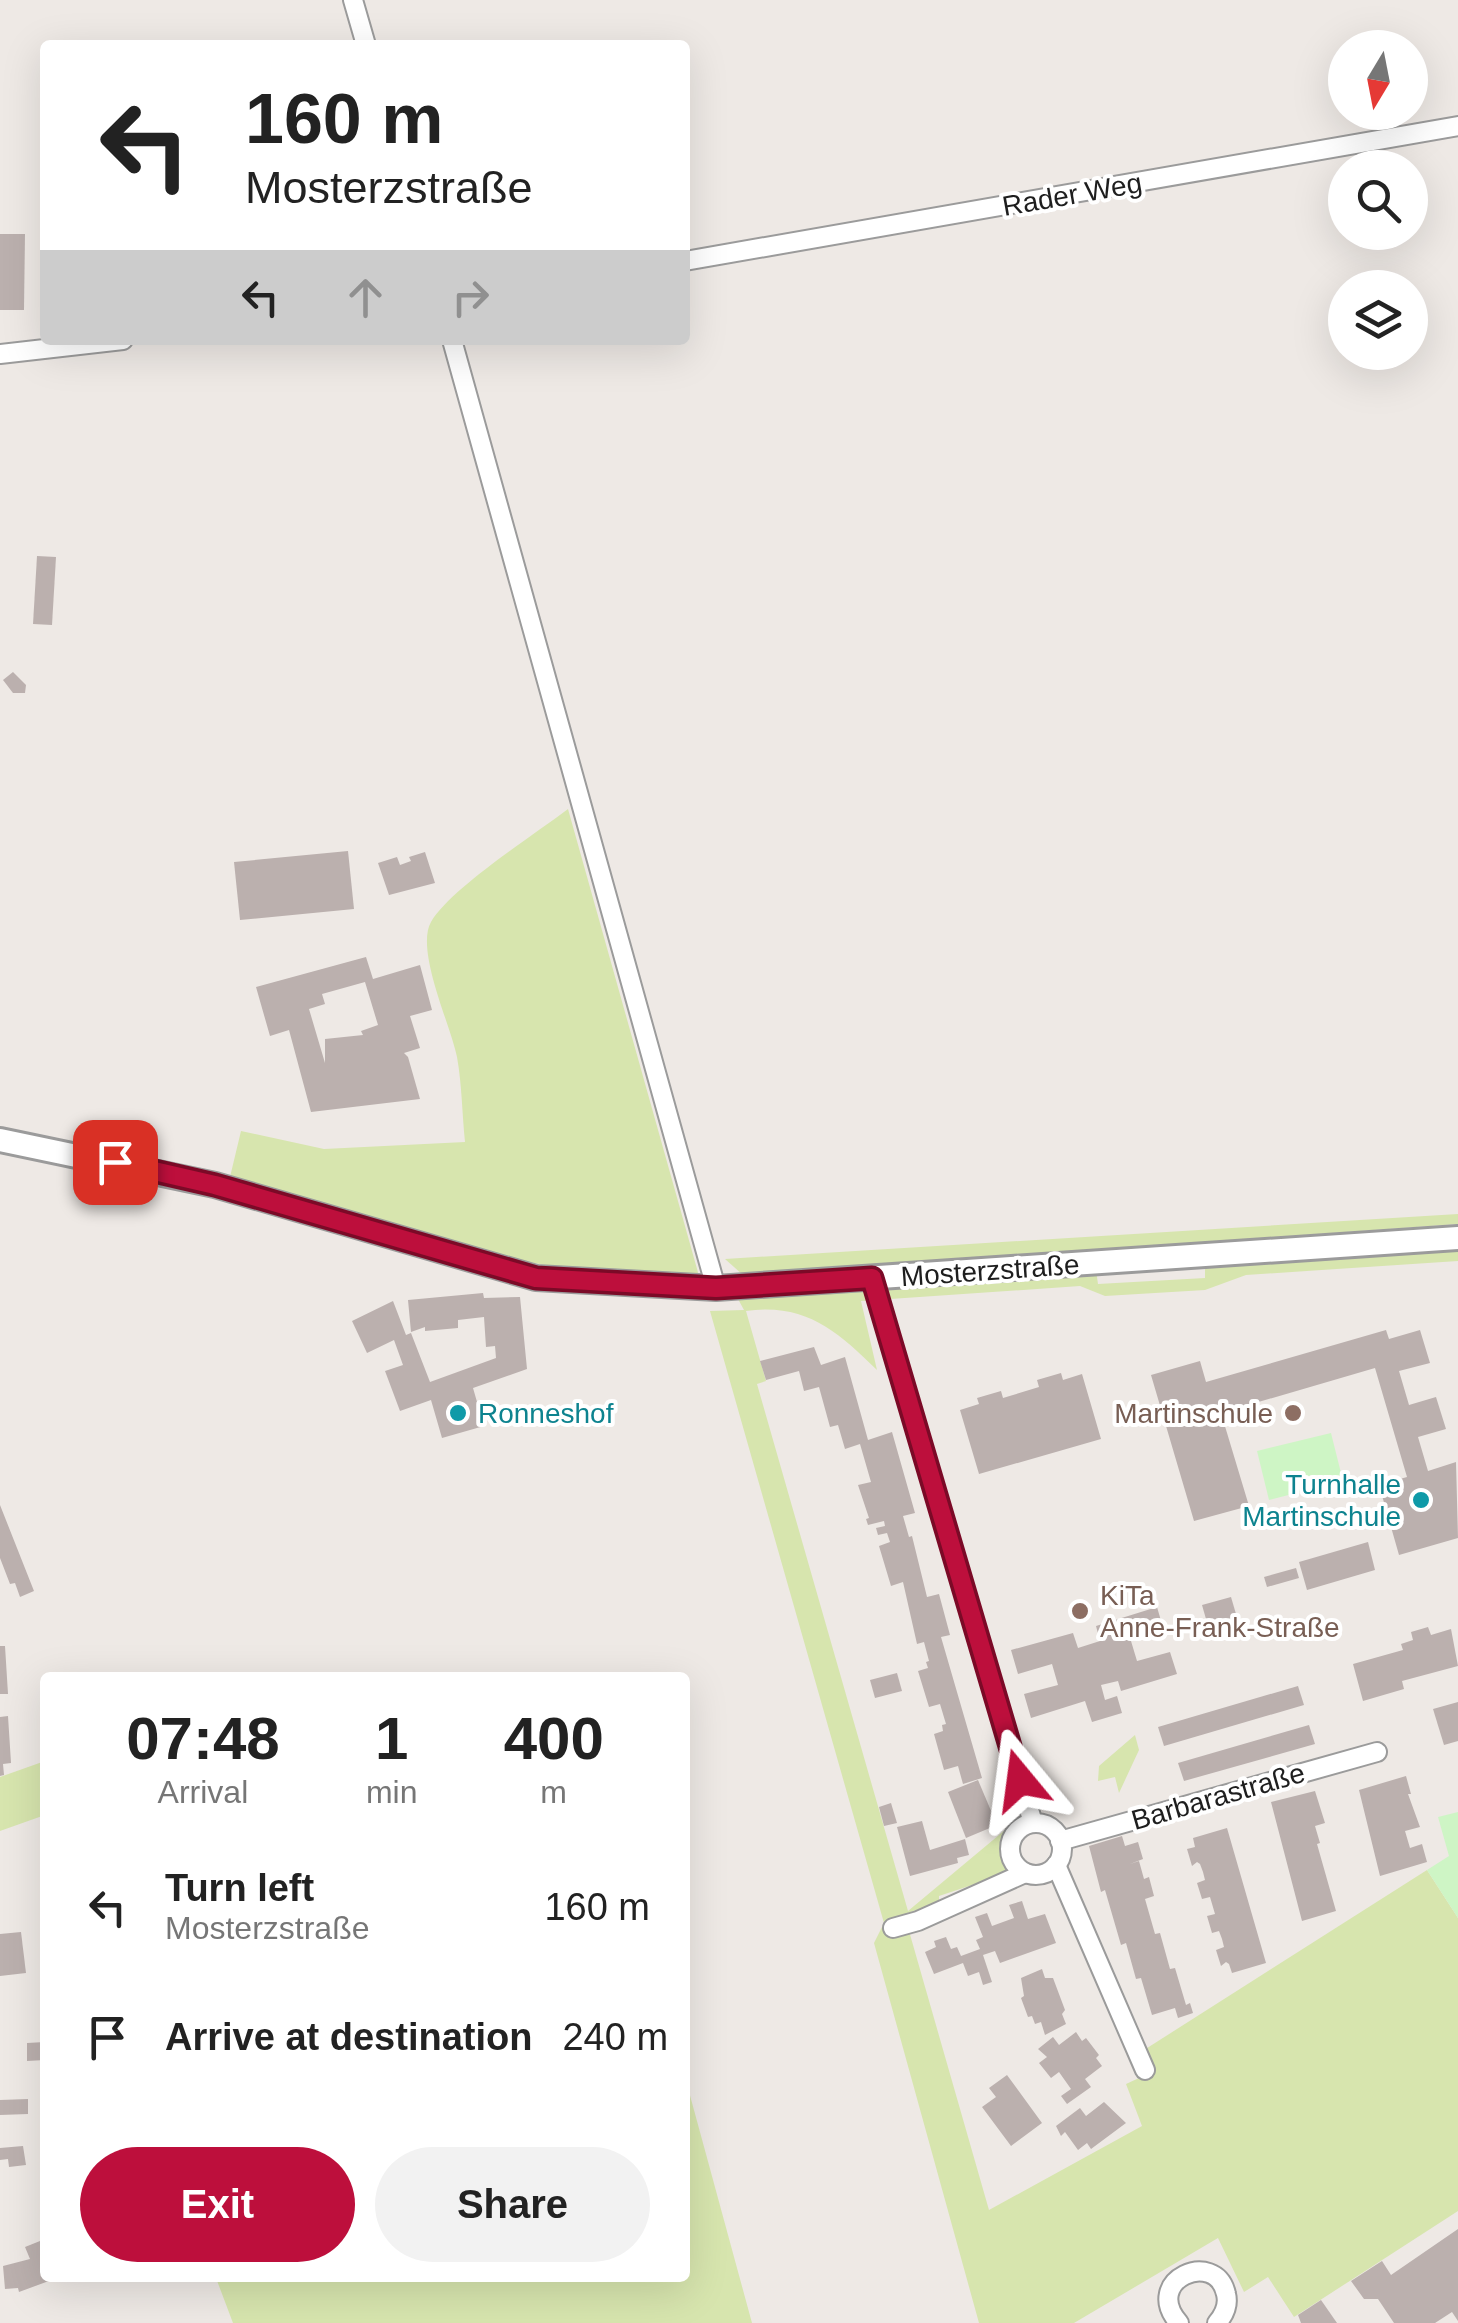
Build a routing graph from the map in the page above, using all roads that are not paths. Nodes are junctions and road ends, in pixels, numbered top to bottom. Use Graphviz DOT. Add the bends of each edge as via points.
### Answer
graph roads {
  1 [pos="353,0"];
  2 [pos="365,40"];
  3 [pos="1458,126"];
  4 [pos="690,260"];
  5 [pos="79,345"];
  6 [pos="453,345"];
  7 [pos="0,354"];
  8 [pos="0,1140"];
  9 [pos="1458,1238"];
  10 [pos="872,1278"];
  11 [pos="716,1288"];
  12 [pos="1376,1752"];
  13 [pos="1033,1823"];
  14 [pos="1060,1840"];
  15 [pos="1056,1866"];
  16 [pos="1025,1872"];
  17 [pos="893,1928"];
  18 [pos="1145,2070"];
  19 [pos="1224,2320"];
  20 [pos="1179,2323"];
  1 -- 2 [label="street"];
  3 -- 4 [label="street, Rader Weg"];
  5 -- 7 [label="street"];
  6 -- 11 [label="street"];
  8 -- 11 [label="street, Mosterzstraße" via="215,1185 536,1278"];
  9 -- 10 [label="street, Mosterzstraße"];
  10 -- 11 [label="street, Mosterzstraße"];
  10 -- 13 [label="street"];
  12 -- 14 [label="street, Barbarastraße"];
  13 -- 14 [label="street" via="1050,1827"];
  13 -- 16 [label="street" via="1018,1830 1010,1845 1013,1861"];
  14 -- 15 [label="street"];
  15 -- 16 [label="street" via="1042,1874"];
  15 -- 18 [label="street"];
  16 -- 17 [label="street"];
  19 -- 20 [label="street" via="1223,2286 1212,2274 1194,2271 1168,2295"];
}
